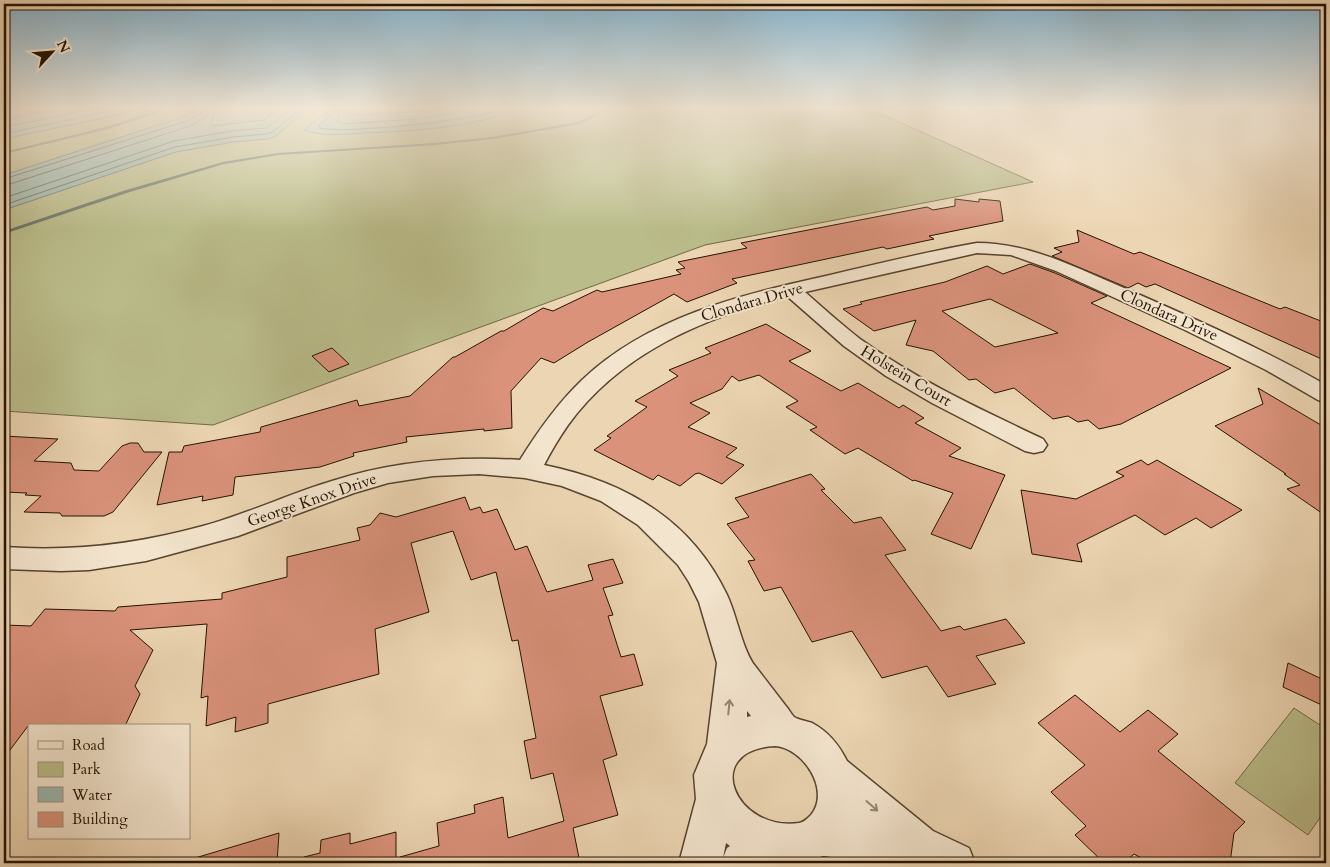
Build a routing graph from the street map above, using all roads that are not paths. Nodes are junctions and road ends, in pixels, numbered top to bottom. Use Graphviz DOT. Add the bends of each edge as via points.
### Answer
graph roads {
  1 [pos="790,289"];
  2 [pos="1326,395"];
  3 [pos="1034,445"];
  4 [pos="528,469"];
  5 [pos="4,558"];
  6 [pos="734,664"];
  7 [pos="782,730"];
  8 [pos="725,750"];
  9 [pos="835,775"];
  10 [pos="715,802"];
  11 [pos="821,835"];
  12 [pos="936,855"];
  13 [pos="754,856"];
  14 [pos="700,863"];
  1 -- 2 [label="street, Clondara Drive" via="1003,243 1205,330"];
  1 -- 3 [label="street, Holstein Court" via="871,356 935,396"];
  1 -- 4 [label="street, Clondara Drive" via="706,314 630,353 576,399"];
  4 -- 5 [label="street, George Knox Drive" via="473,466 405,471 346,486 229,529 158,548 65,560"];
  4 -- 6 [label="street, George Knox Drive" via="578,481 604,492 647,516 666,532 698,570 712,594"];
  6 -- 7 [label="street, George Knox Drive"];
  8 -- 6 [label="street, George Knox Drive, one-way"];
  7 -- 8 [label="street" via="750,732"];
  7 -- 9 [label="street" via="814,746"];
  8 -- 10 [label="street" via="715,765 712,783"];
  9 -- 11 [label="street" via="839,794 836,812"];
  9 -- 12 [label="street, one-way"];
  10 -- 13 [label="street"];
  10 -- 14 [label="street"];
  11 -- 12 [label="street"];
  11 -- 13 [label="street" via="799,848"];
}
